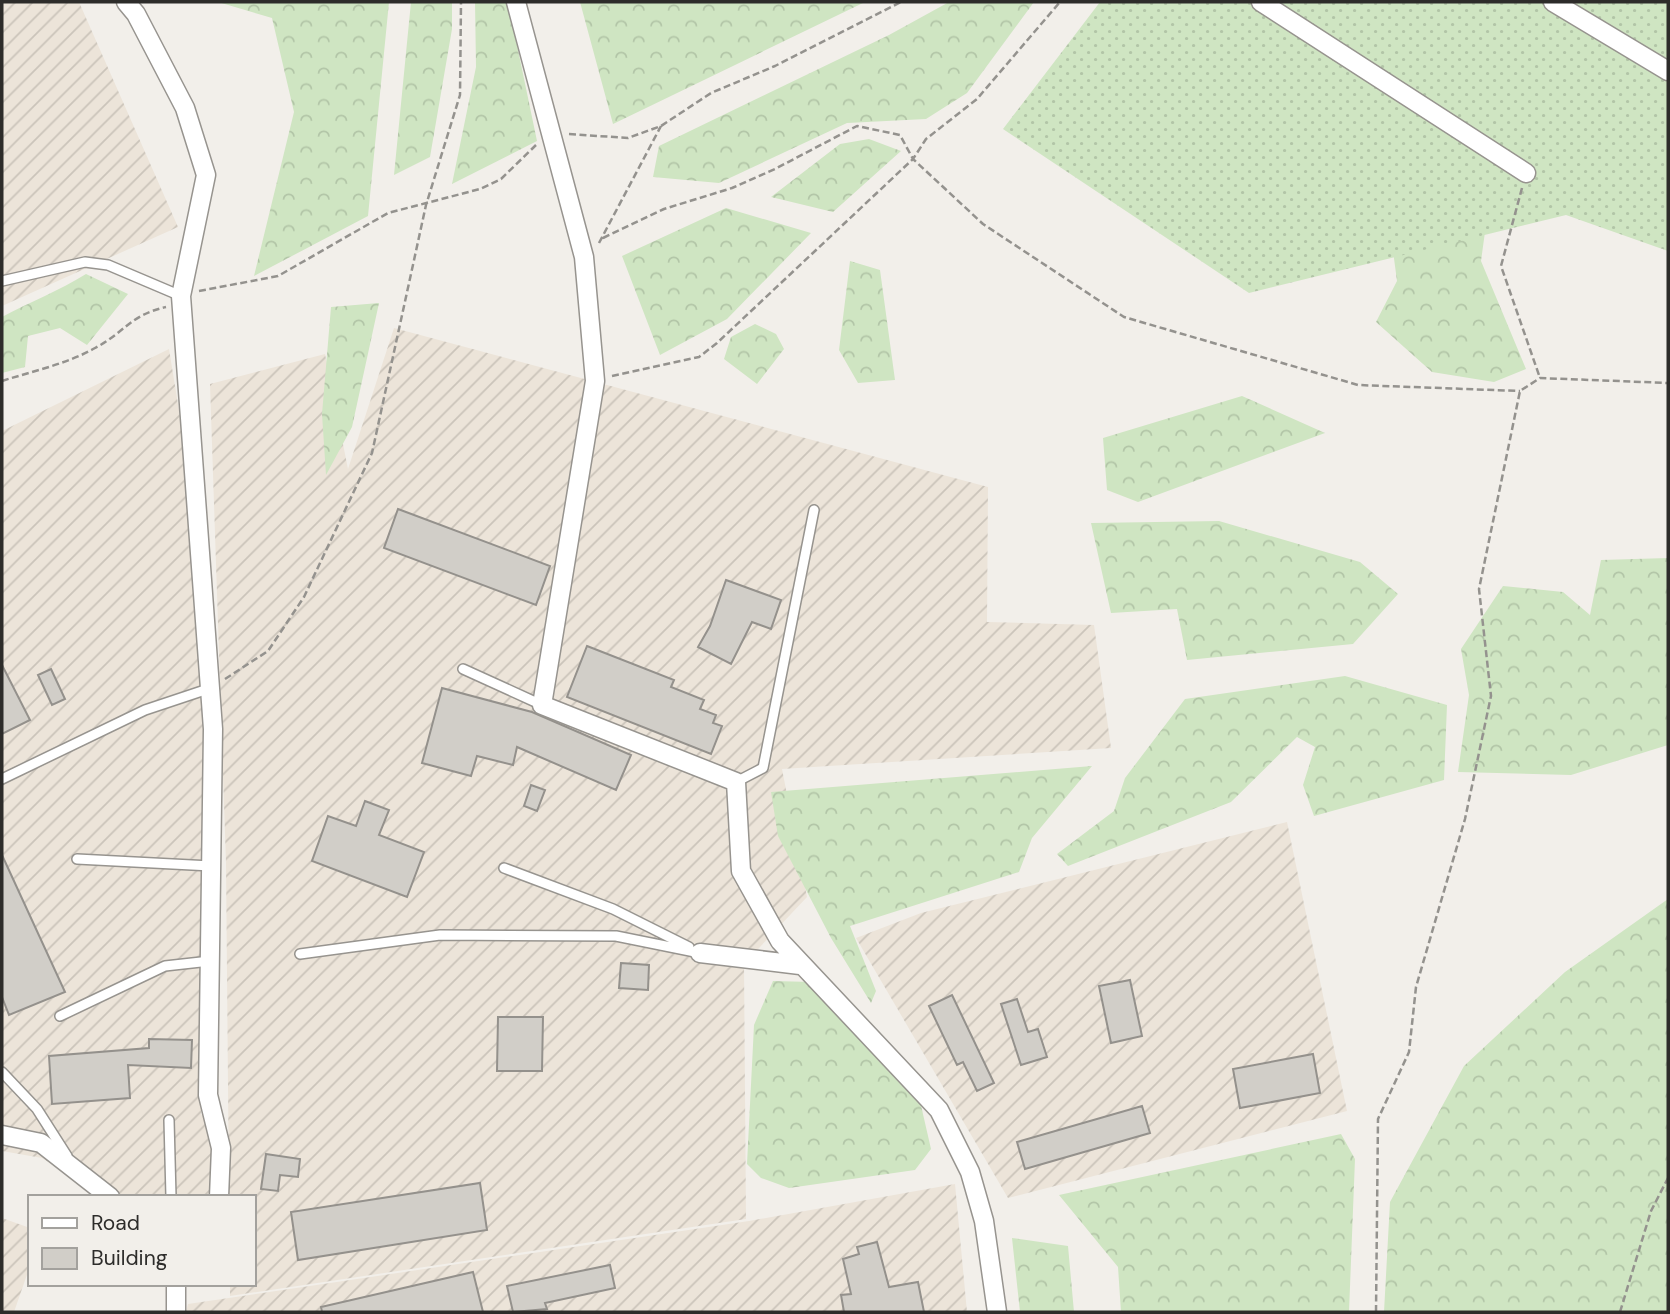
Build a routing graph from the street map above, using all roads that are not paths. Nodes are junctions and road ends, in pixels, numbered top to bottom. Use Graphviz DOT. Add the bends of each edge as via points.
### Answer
graph roads {
  1 [pos="126,2"];
  2 [pos="516,2"];
  3 [pos="1261,2"];
  4 [pos="1553,2"];
  5 [pos="1668,71"];
  6 [pos="1526,173"];
  7 [pos="2,281"];
  8 [pos="181,296"];
  9 [pos="814,510"];
  10 [pos="463,669"];
  11 [pos="211,688"];
  12 [pos="542,705"];
  13 [pos="2,779"];
  14 [pos="736,782"];
  15 [pos="77,859"];
  16 [pos="211,866"];
  17 [pos="504,869"];
  18 [pos="700,953"];
  19 [pos="300,954"];
  20 [pos="210,961"];
  21 [pos="800,965"];
  22 [pos="61,1016"];
  23 [pos="2,1072"];
  24 [pos="169,1120"];
  25 [pos="2,1135"];
  26 [pos="74,1167"];
  27 [pos="108,1195"];
  28 [pos="172,1195"];
  29 [pos="219,1195"];
  30 [pos="176,1286"];
  31 [pos="176,1312"];
  32 [pos="997,1312"];
  1 -- 8 [label="street" via="185,108 206,175"];
  2 -- 12 [label="street" via="584,257 595,381"];
  3 -- 6 [label="street"];
  4 -- 5 [label="street"];
  7 -- 8 [label="lane" via="85,262 108,265"];
  8 -- 11 [label="street"];
  9 -- 14 [label="lane" via="763,768"];
  10 -- 12 [label="lane"];
  11 -- 13 [label="lane" via="145,710"];
  11 -- 16 [label="street"];
  12 -- 14 [label="street"];
  14 -- 21 [label="street" via="741,871 780,941"];
  15 -- 16 [label="lane"];
  16 -- 20 [label="street"];
  17 -- 18 [label="lane" via="613,909"];
  18 -- 19 [label="lane" via="616,936 440,935"];
  18 -- 21 [label="street"];
  20 -- 22 [label="lane" via="165,966"];
  20 -- 29 [label="street" via="208,1095 221,1148"];
  21 -- 32 [label="street" via="939,1110 974,1184"];
  23 -- 26 [label="lane" via="37,1109"];
  24 -- 28 [label="lane"];
  25 -- 26 [label="street" via="41,1143"];
  26 -- 27 [label="street"];
  30 -- 31 [label="street"];
}
